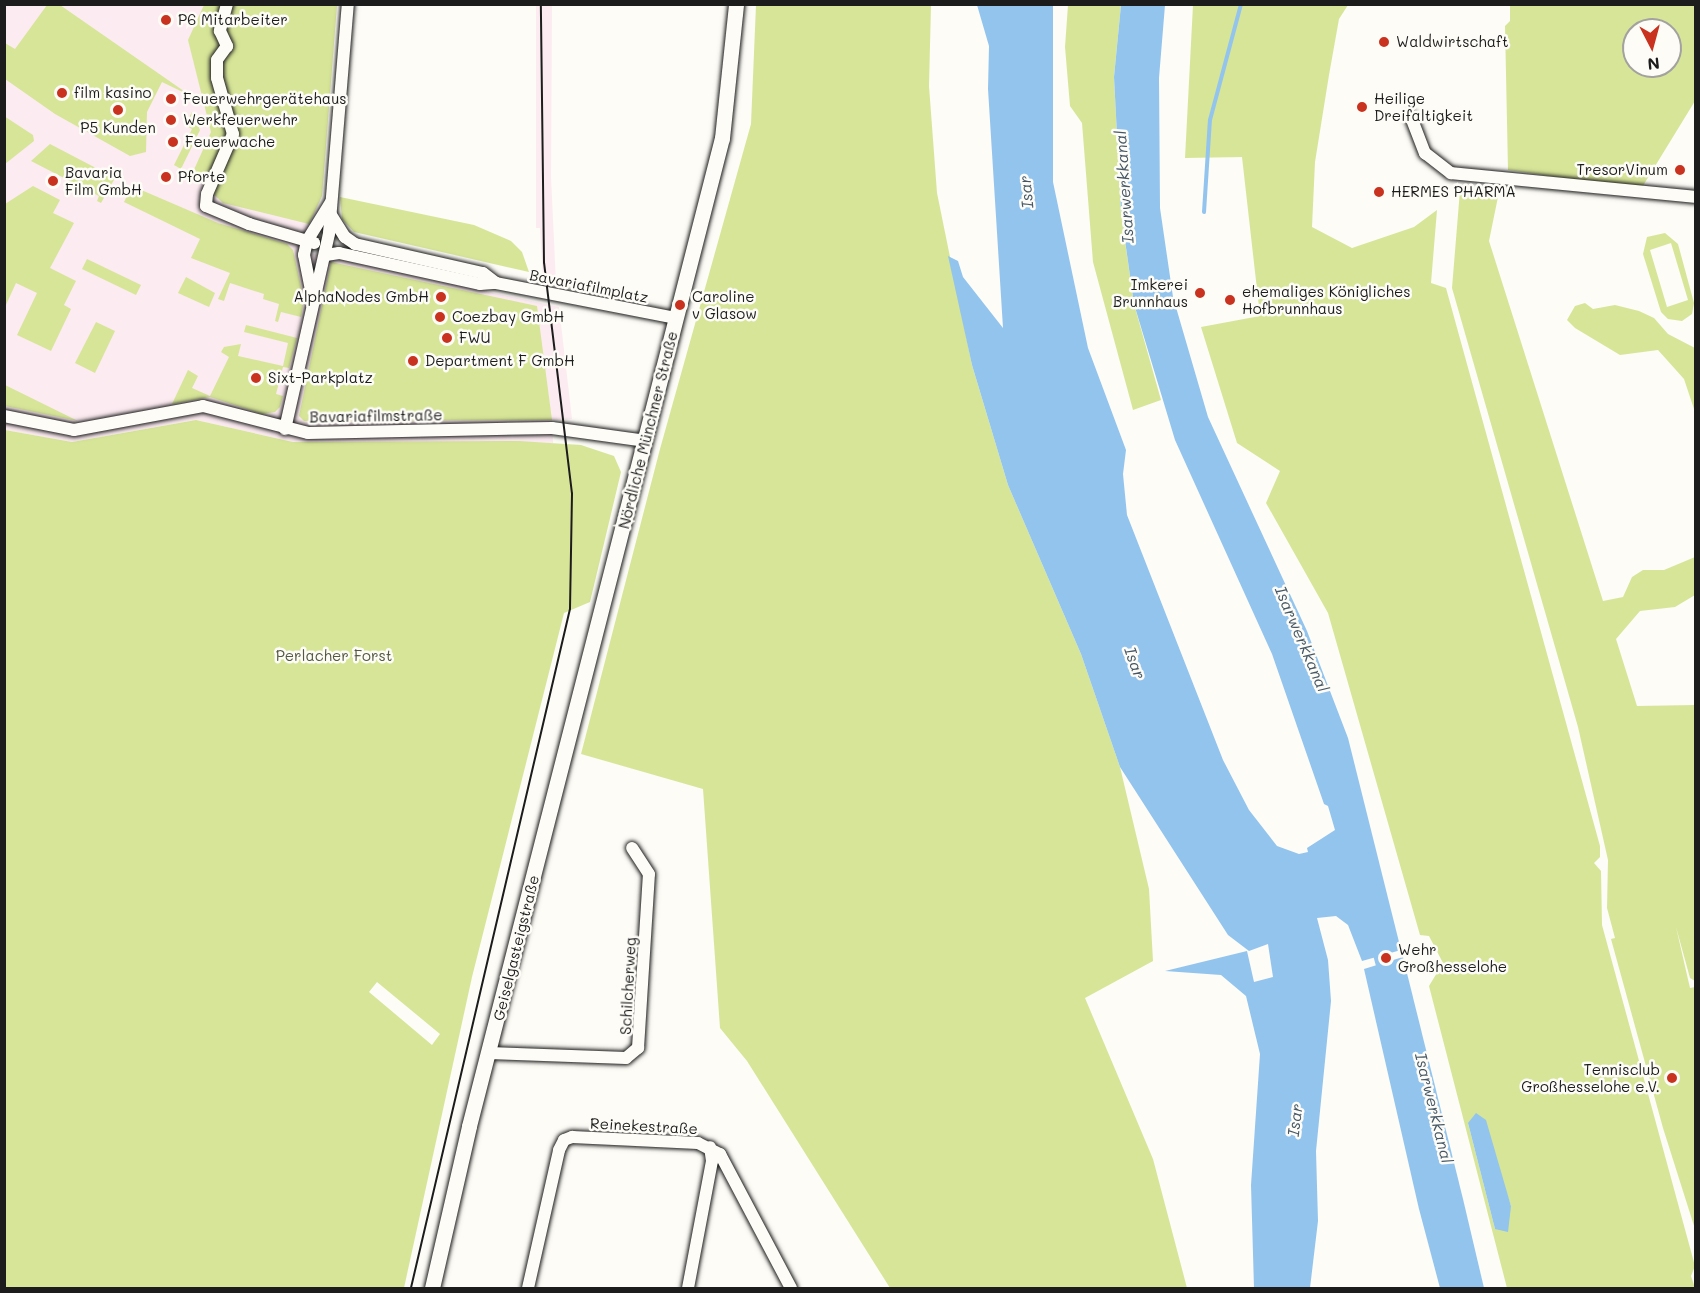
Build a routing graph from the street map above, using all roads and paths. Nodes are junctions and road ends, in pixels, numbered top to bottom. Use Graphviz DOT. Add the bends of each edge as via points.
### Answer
graph roads {
  1 [pos="227,4"];
  2 [pos="348,4"];
  3 [pos="736,4"];
  4 [pos="1411,117"];
  5 [pos="1695,197"];
  6 [pos="332,201"];
  7 [pos="331,215"];
  8 [pos="329,233"];
  9 [pos="311,242"];
  10 [pos="326,255"];
  11 [pos="318,281"];
  12 [pos="496,284"];
  13 [pos="314,302"];
  14 [pos="678,311"];
  15 [pos="4,416"];
  16 [pos="285,429"];
  17 [pos="646,441"];
  18 [pos="602,607"];
  19 [pos="632,848"];
  20 [pos="489,1053"];
  21 [pos="710,1147"];
  22 [pos="432,1288"];
  23 [pos="528,1288"];
  24 [pos="688,1288"];
  25 [pos="791,1288"];
  1 -- 9 [label="street" via="220,31 227,46 217,60 217,78 233,134 207,194 206,206 249,224"];
  2 -- 6 [label="street"];
  3 -- 14 [label="main road, Nördliche Münchner Straße" via="722,138"];
  4 -- 5 [label="street" via="1425,153 1450,173"];
  6 -- 7 [label="street"];
  6 -- 9 [label="street"];
  7 -- 8 [label="street"];
  7 -- 12 [label="street, Bavariafilmplatz" via="354,244 483,273"];
  8 -- 9 [label="street"];
  8 -- 10 [label="street"];
  9 -- 11 [label="street"];
  9 -- 13 [label="street" via="305,269"];
  10 -- 11 [label="street"];
  10 -- 12 [label="street, Bavariafilmplatz" via="339,253 480,284"];
  11 -- 13 [label="street"];
  12 -- 14 [label="street, Bavariafilmplatz"];
  13 -- 16 [label="street"];
  14 -- 17 [label="main road, Nördliche Münchner Straße"];
  15 -- 16 [label="street, Bavariafilmstraße" via="74,430 203,406"];
  16 -- 17 [label="street, Bavariafilmstraße" via="308,432 552,428"];
  17 -- 18 [label="main road, Nördliche Münchner Straße"];
  18 -- 20 [label="main road, Geiselgasteigstraße"];
  19 -- 20 [label="street, Schilcherweg" via="649,874 638,1048 626,1058"];
  20 -- 22 [label="main road, Geiselgasteigstraße"];
  21 -- 23 [label="street, Reinekestraße" via="698,1143 572,1137 564,1140"];
  21 -- 24 [label="street" via="712,1161"];
  21 -- 25 [label="street, Reinekestraße" via="729,1165"];
}
